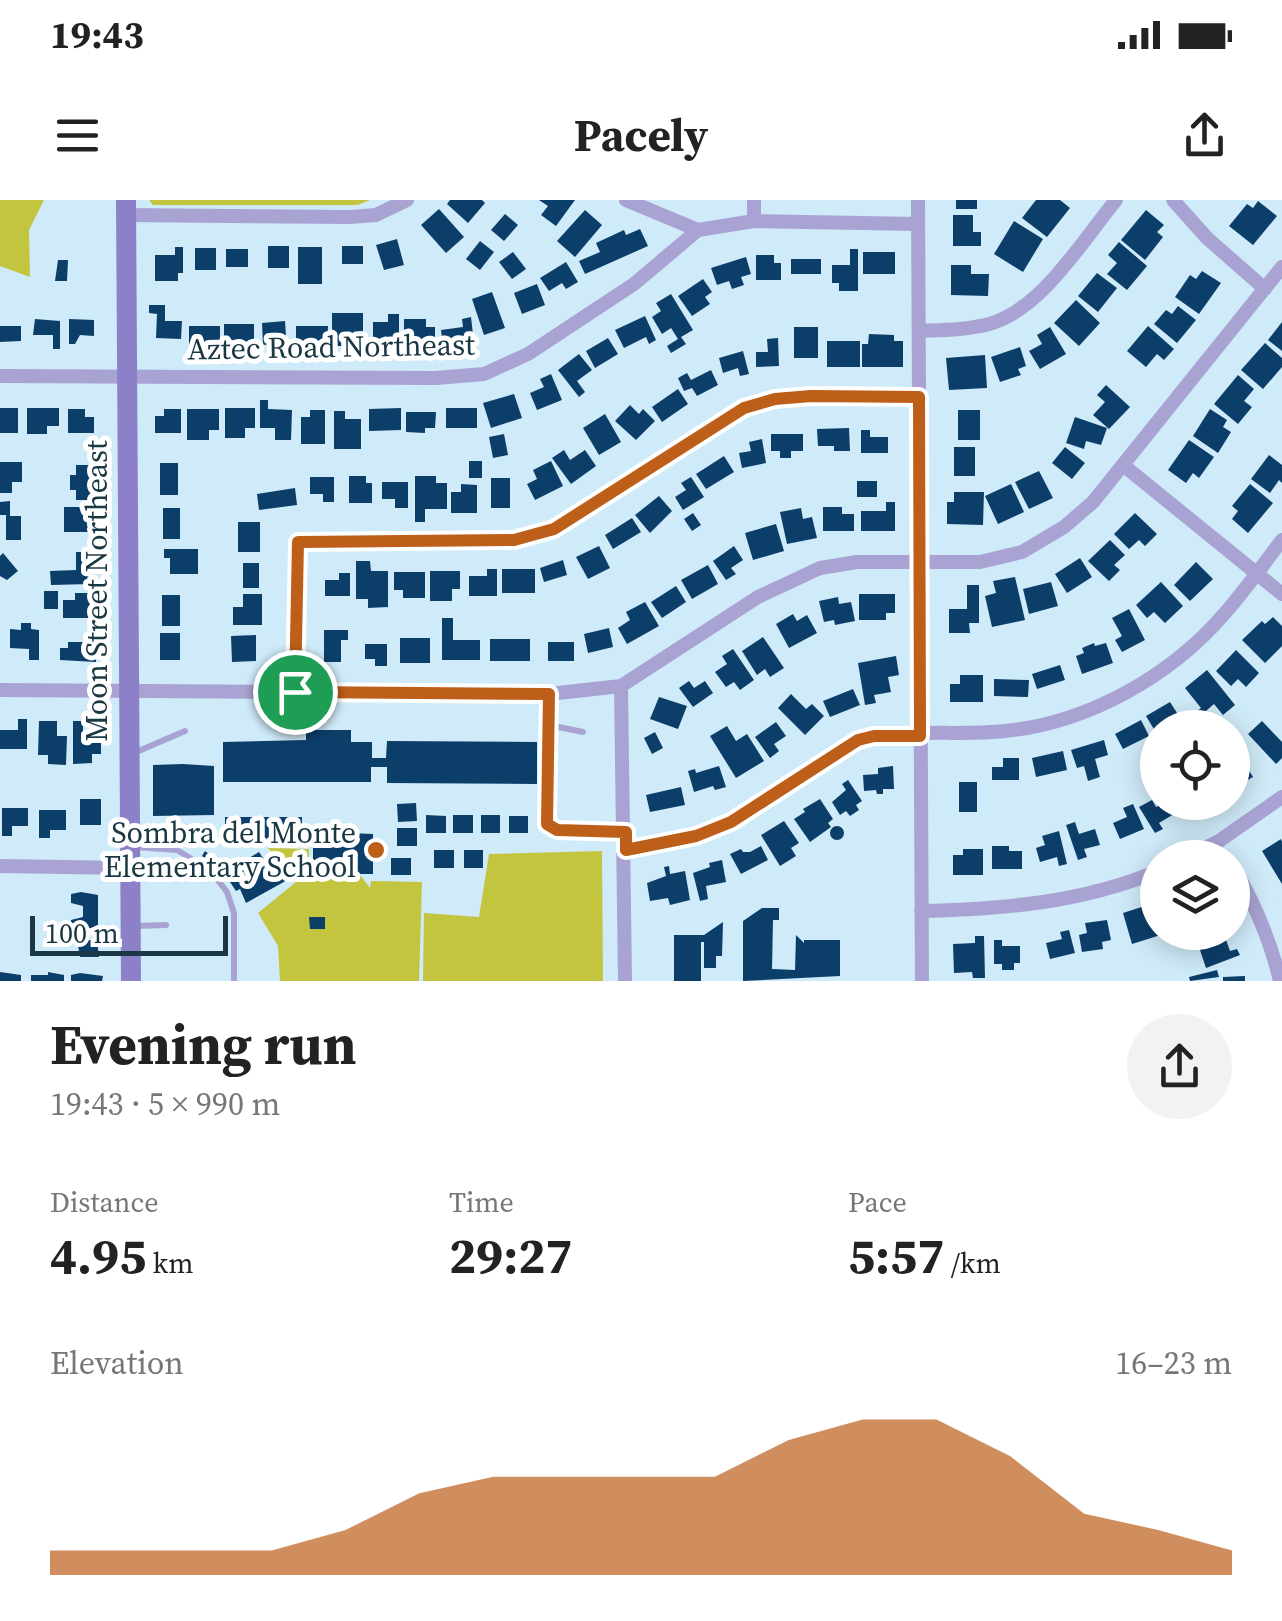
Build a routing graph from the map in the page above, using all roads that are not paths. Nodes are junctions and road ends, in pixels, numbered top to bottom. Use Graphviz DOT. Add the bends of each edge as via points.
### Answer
graph roads {
  1 [pos="407,200"];
  2 [pos="626,200"];
  3 [pos="754,200"];
  4 [pos="918,200"];
  5 [pos="1116,200"];
  6 [pos="1173,200"];
  7 [pos="126,208"];
  8 [pos="754,221"];
  9 [pos="918,224"];
  10 [pos="698,230"];
  11 [pos="1282,267"];
  12 [pos="1265,288"];
  13 [pos="919,331"];
  14 [pos="0,376"];
  15 [pos="126,378"];
  16 [pos="919,397"];
  17 [pos="1123,465"];
  18 [pos="1282,540"];
  19 [pos="920,562"];
  20 [pos="1256,574"];
  21 [pos="1282,594"];
  22 [pos="621,686"];
  23 [pos="0,690"];
  24 [pos="128,692"];
  25 [pos="295,692"];
  26 [pos="549,694"];
  27 [pos="548,725"];
  28 [pos="185,731"];
  29 [pos="583,732"];
  30 [pos="920,736"];
  31 [pos="128,755"];
  32 [pos="1282,797"];
  33 [pos="626,832"];
  34 [pos="1220,840"];
  35 [pos="129,846"];
  36 [pos="626,850"];
  37 [pos="0,866"];
  38 [pos="129,868"];
  39 [pos="1140,876"];
  40 [pos="1250,895"];
  41 [pos="922,911"];
  42 [pos="166,925"];
  43 [pos="130,926"];
  44 [pos="131,981"];
  45 [pos="234,981"];
  46 [pos="625,981"];
  47 [pos="922,981"];
  48 [pos="1280,981"];
  1 -- 7 [label="street" via="376,215 350,217"];
  2 -- 10 [label="street"];
  3 -- 8 [label="street"];
  4 -- 9 [label="street"];
  5 -- 13 [label="street" via="1020,310 992,324"];
  6 -- 12 [label="street"];
  7 -- 15 [label="street, Moon Street Northeast"];
  8 -- 9 [label="street"];
  8 -- 10 [label="street"];
  9 -- 13 [label="street"];
  10 -- 15 [label="street, Aztec Road Northeast" via="634,284 528,354 484,374"];
  11 -- 12 [label="street"];
  12 -- 17 [label="street"];
  13 -- 16 [label="street"];
  14 -- 15 [label="street, Aztec Road Northeast"];
  15 -- 24 [label="street, Moon Street Northeast"];
  16 -- 19 [label="street"];
  16 -- 25 [label="street" via="811,396 744,408 554,529 514,540 298,542"];
  17 -- 19 [label="street" via="1064,527 1022,552 980,562"];
  17 -- 20 [label="street"];
  18 -- 20 [label="street"];
  19 -- 22 [label="street" via="857,562 785,582"];
  19 -- 30 [label="street"];
  20 -- 21 [label="street"];
  20 -- 30 [label="street" via="1183,653 1109,701 1017,730"];
  22 -- 26 [label="street"];
  22 -- 33 [label="street"];
  23 -- 24 [label="street"];
  24 -- 25 [label="street"];
  24 -- 31 [label="street, Moon Street Northeast"];
  25 -- 26 [label="street"];
  26 -- 27 [label="lane"];
  27 -- 29 [label="lane"];
  27 -- 33 [label="lane" via="547,824"];
  28 -- 31 [label="lane"];
  30 -- 36 [label="street" via="858,740 731,822"];
  30 -- 41 [label="street"];
  31 -- 35 [label="street, Moon Street Northeast"];
  32 -- 34 [label="street"];
  33 -- 36 [label="street"];
  35 -- 38 [label="street, Moon Street Northeast"];
  35 -- 45 [label="lane" via="177,850 210,870 234,913"];
  36 -- 46 [label="street"];
  37 -- 38 [label="street"];
  38 -- 43 [label="street, Moon Street Northeast"];
  39 -- 41 [label="street" via="1023,906"];
  40 -- 48 [label="street"];
  41 -- 47 [label="street"];
  42 -- 43 [label="lane"];
  43 -- 44 [label="street, Moon Street Northeast"];
}
